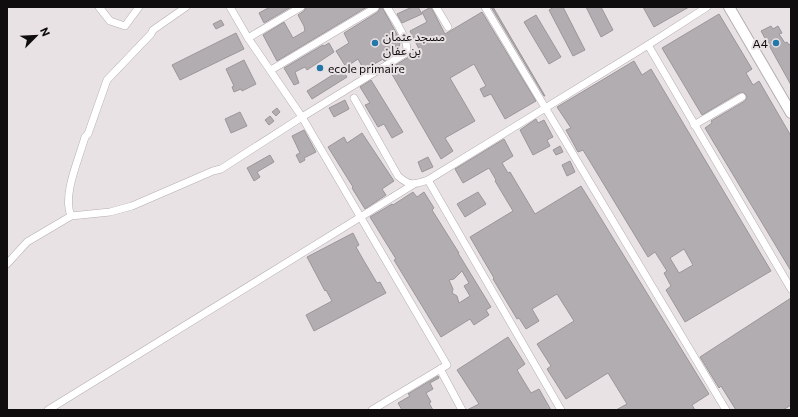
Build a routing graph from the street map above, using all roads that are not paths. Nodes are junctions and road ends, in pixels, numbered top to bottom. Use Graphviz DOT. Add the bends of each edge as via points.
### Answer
graph roads {
  1 [pos="99,7"];
  2 [pos="140,7"];
  3 [pos="186,7"];
  4 [pos="230,7"];
  5 [pos="301,7"];
  6 [pos="387,7"];
  7 [pos="436,7"];
  8 [pos="485,7"];
  9 [pos="707,7"];
  10 [pos="729,7"];
  11 [pos="375,8"];
  12 [pos="448,28"];
  13 [pos="248,38"];
  14 [pos="648,45"];
  15 [pos="271,70"];
  16 [pos="742,97"];
  17 [pos="354,98"];
  18 [pos="546,107"];
  19 [pos="791,113"];
  20 [pos="302,117"];
  21 [pos="694,125"];
  22 [pos="428,180"];
  23 [pos="414,184"];
  24 [pos="71,216"];
  25 [pos="361,218"];
  26 [pos="7,264"];
  27 [pos="791,288"];
  28 [pos="440,369"];
  29 [pos="48,410"];
  30 [pos="372,410"];
  31 [pos="462,410"];
  32 [pos="561,410"];
  33 [pos="726,410"];
  1 -- 2 [label="street" via="110,21 125,26"];
  3 -- 24 [label="street" via="153,30 106,80 71,181 68,209"];
  4 -- 13 [label="street"];
  5 -- 13 [label="street"];
  6 -- 20 [label="street" via="406,41 406,53"];
  7 -- 12 [label="street"];
  8 -- 18 [label="street"];
  9 -- 14 [label="street"];
  10 -- 19 [label="main road"];
  11 -- 15 [label="street"];
  13 -- 15 [label="street"];
  14 -- 18 [label="street"];
  14 -- 21 [label="street"];
  15 -- 20 [label="street"];
  16 -- 21 [label="street"];
  17 -- 23 [label="street" via="398,176"];
  18 -- 22 [label="street"];
  18 -- 33 [label="street"];
  20 -- 24 [label="street" via="221,169 132,206 110,212"];
  20 -- 25 [label="street"];
  21 -- 27 [label="street"];
  22 -- 23 [label="street"];
  22 -- 32 [label="street"];
  23 -- 25 [label="street"];
  24 -- 26 [label="street" via="27,242"];
  25 -- 28 [label="street" via="446,365"];
  25 -- 29 [label="street"];
  28 -- 30 [label="street"];
  28 -- 31 [label="street"];
}
